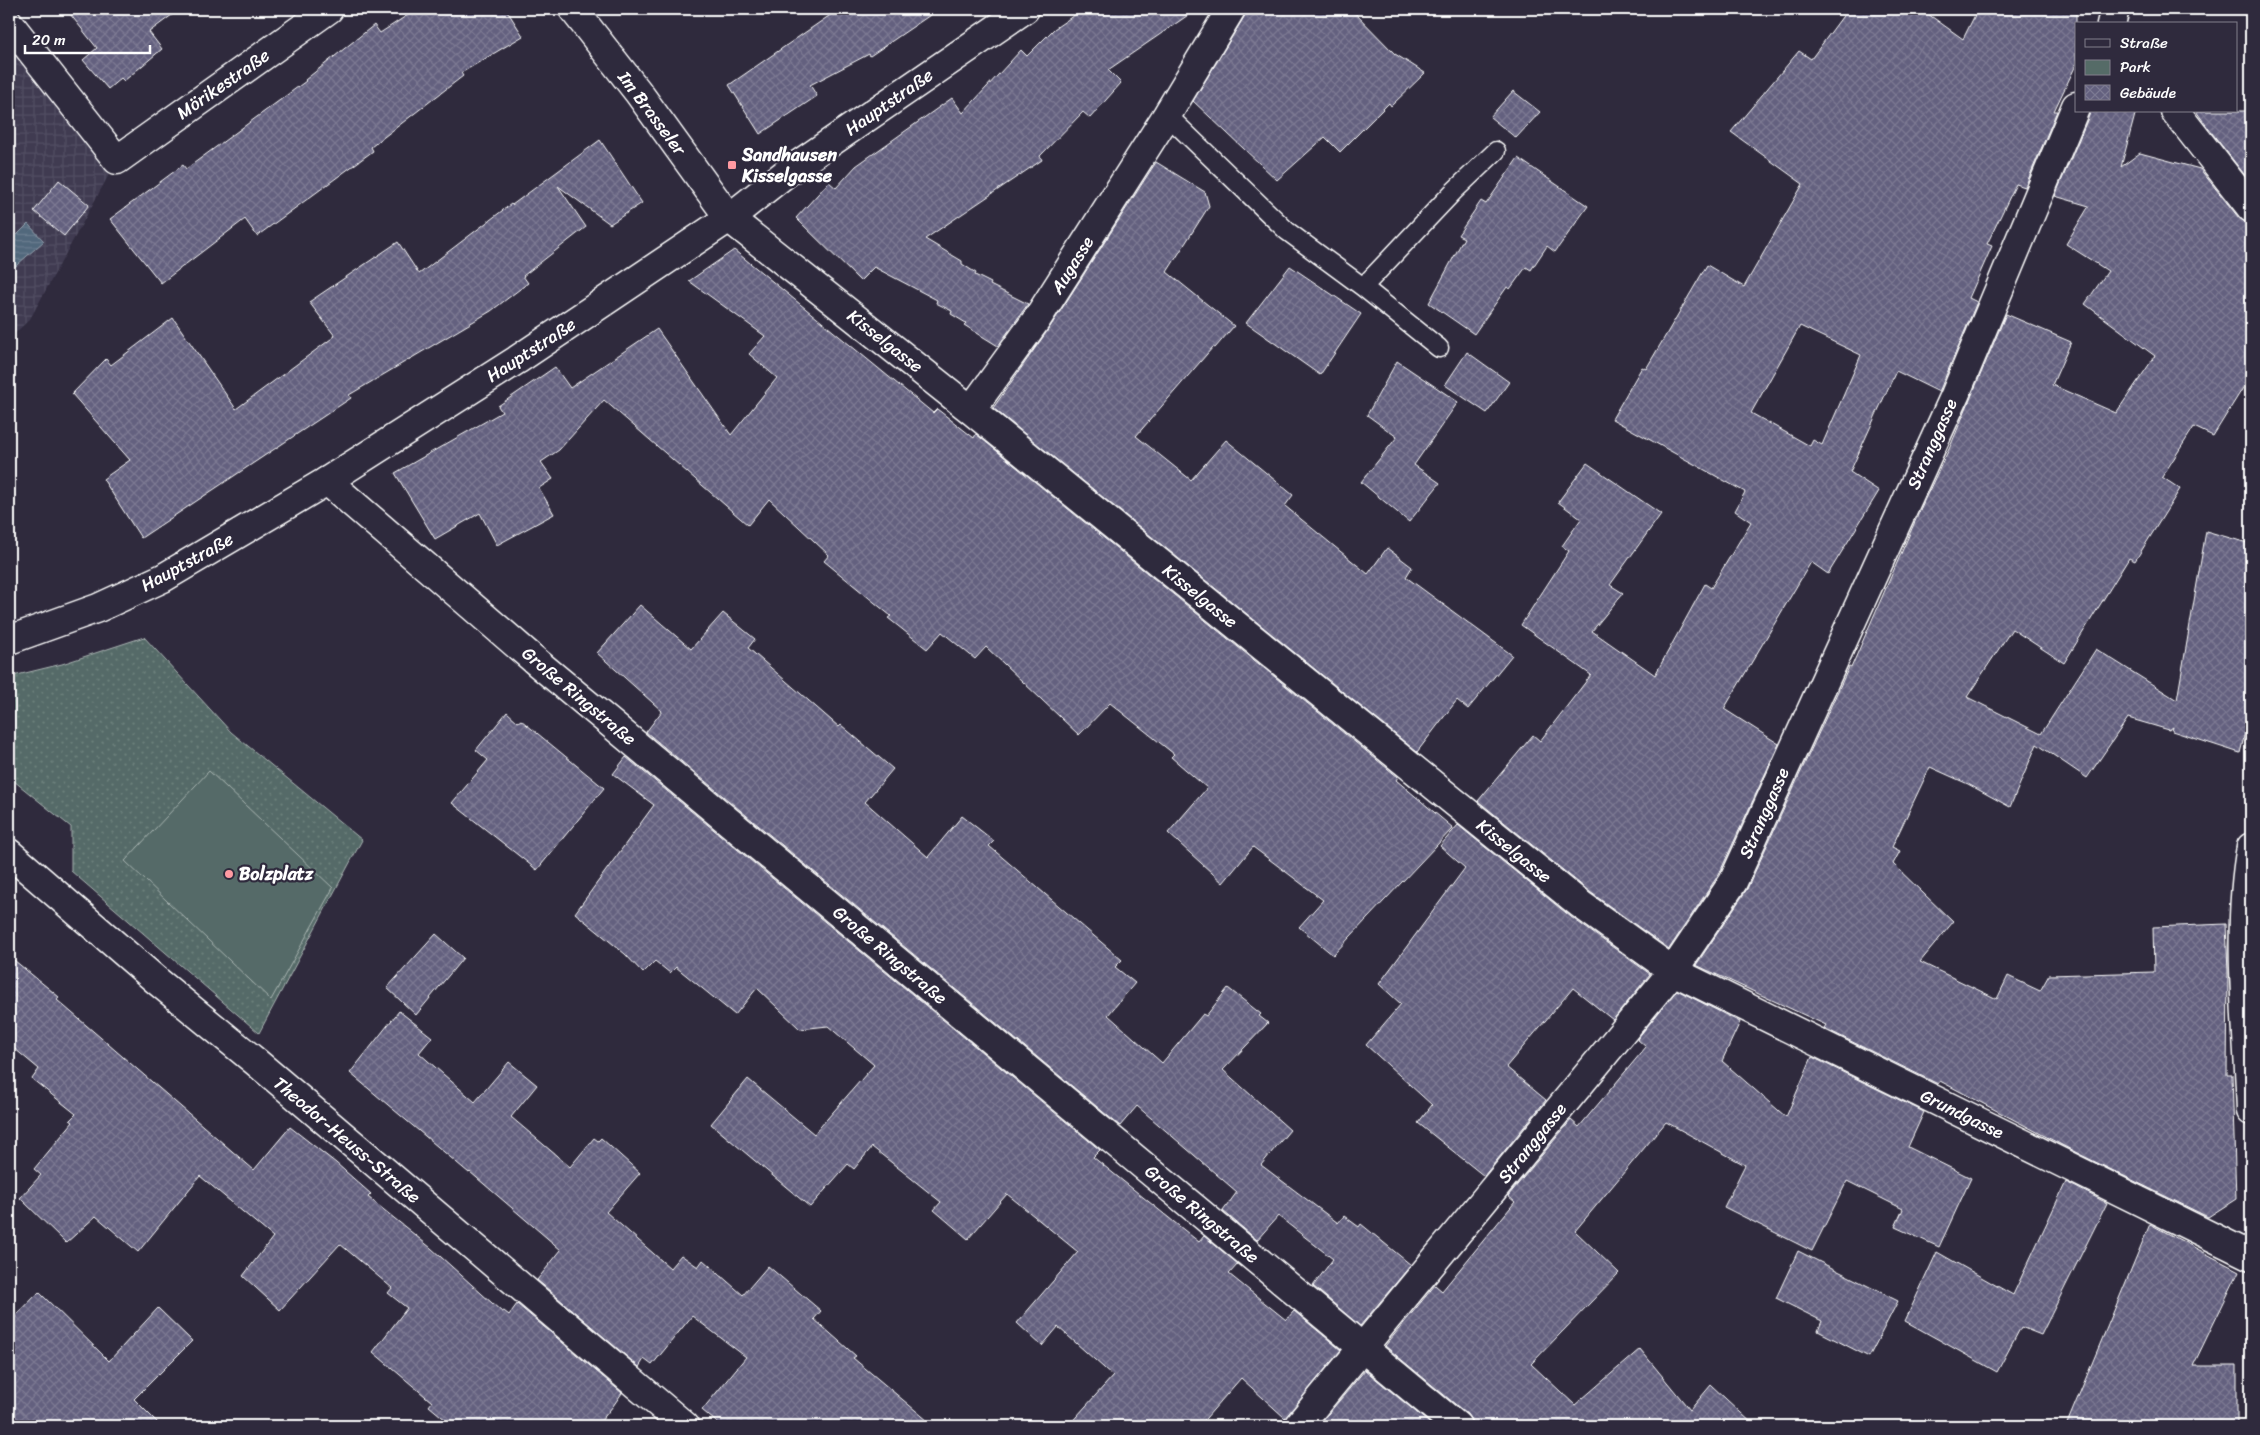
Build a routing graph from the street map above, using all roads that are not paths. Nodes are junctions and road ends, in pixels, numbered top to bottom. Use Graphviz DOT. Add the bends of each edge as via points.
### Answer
graph roads {
  1 [pos="329,9"];
  2 [pos="573,9"];
  3 [pos="1025,9"];
  4 [pos="1231,9"];
  5 [pos="2115,9"];
  6 [pos="2112,22"];
  7 [pos="9,23"];
  8 [pos="2075,108"];
  9 [pos="2176,112"];
  10 [pos="1167,115"];
  11 [pos="1496,151"];
  12 [pos="2251,208"];
  13 [pos="729,218"];
  14 [pos="1363,287"];
  15 [pos="1439,348"];
  16 [pos="970,410"];
  17 [pos="327,481"];
  18 [pos="9,640"];
  19 [pos="2251,847"];
  20 [pos="9,853"];
  21 [pos="2248,956"];
  22 [pos="1673,971"];
  23 [pos="2251,1111"];
  24 [pos="2251,1256"];
  25 [pos="1363,1348"];
  26 [pos="685,1426"];
  27 [pos="1298,1426"];
  28 [pos="1456,1426"];
  1 -- 7 [label="street, Mörikestraße" via="117,160"];
  2 -- 13 [label="street, Im Brasseler"];
  3 -- 13 [label="street, Hauptstraße" via="786,173"];
  4 -- 10 [label="street, Augasse"];
  5 -- 6 [label="street"];
  8 -- 22 [label="street, Stranggasse" via="1955,395 1733,882"];
  9 -- 12 [label="street"];
  10 -- 14 [label="lane" via="1288,231"];
  10 -- 16 [label="street, Augasse" via="1037,319"];
  11 -- 14 [label="lane"];
  13 -- 16 [label="street, Kisselgasse"];
  13 -- 17 [label="street, Hauptstraße" via="517,360"];
  14 -- 15 [label="lane"];
  16 -- 22 [label="street, Kisselgasse" via="1580,904"];
  17 -- 18 [label="street, Hauptstraße" via="163,578 98,608"];
  17 -- 25 [label="street, Große Ringstraße" via="539,664"];
  19 -- 21 [label="street" via="2246,874"];
  20 -- 26 [label="street, Theodor-Heuss-Straße"];
  21 -- 23 [label="street"];
  22 -- 24 [label="street, Grundgasse"];
  22 -- 25 [label="street, Stranggasse"];
  25 -- 27 [label="street, Stranggasse"];
  25 -- 28 [label="street, Große Ringstraße"];
}
